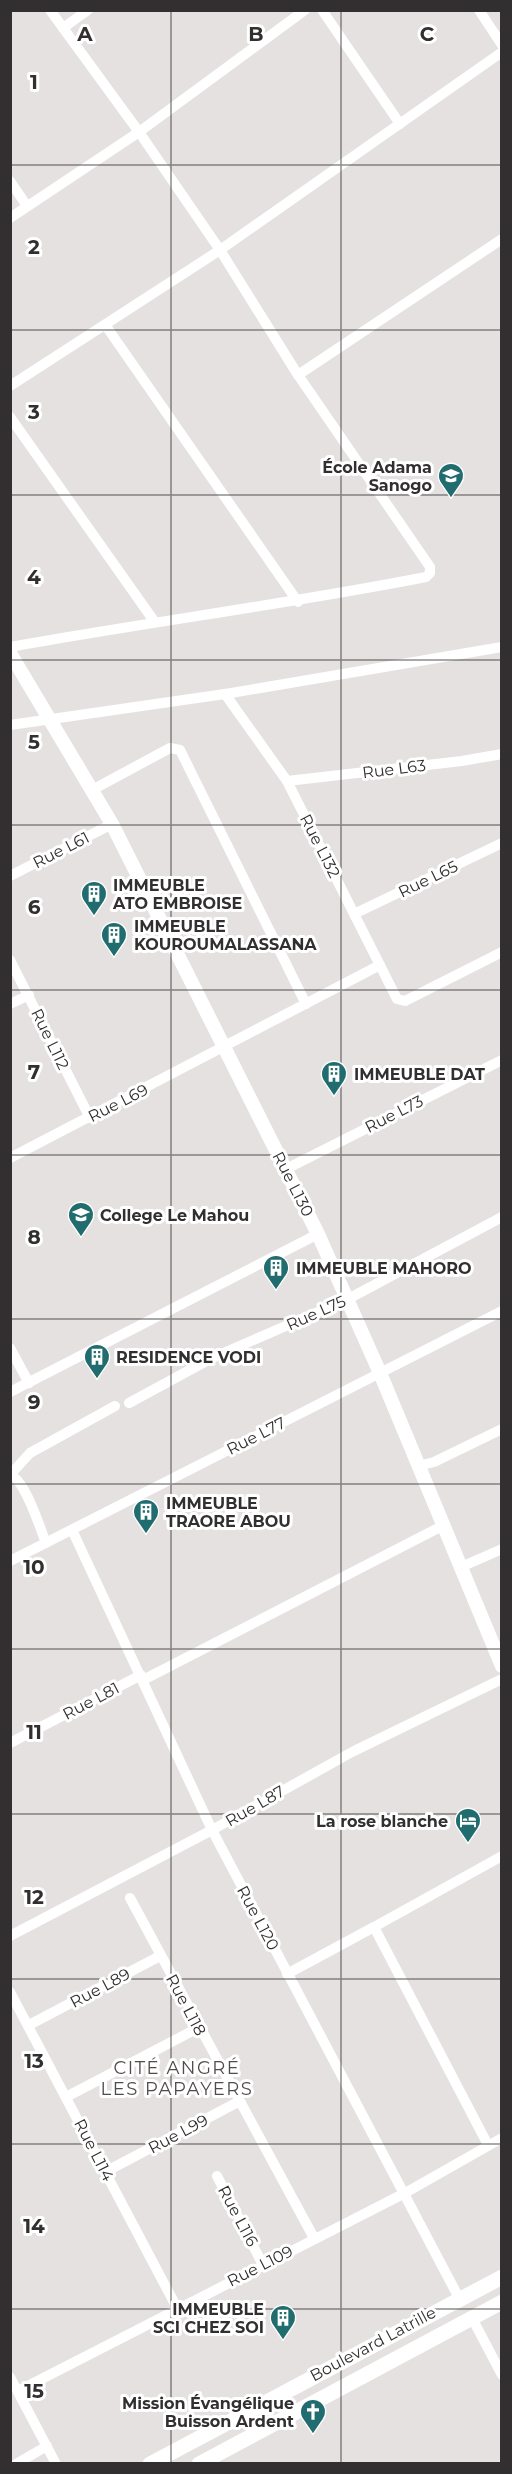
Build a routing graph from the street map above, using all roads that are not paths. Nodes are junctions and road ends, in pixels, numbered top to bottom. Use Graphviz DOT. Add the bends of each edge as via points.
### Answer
graph roads {
  1 [pos="50,10"];
  2 [pos="88,10"];
  3 [pos="305,10"];
  4 [pos="322,10"];
  5 [pos="478,10"];
  6 [pos="63,28"];
  7 [pos="501,45"];
  8 [pos="501,52"];
  9 [pos="400,124"];
  10 [pos="139,132"];
  11 [pos="10,181"];
  12 [pos="27,206"];
  13 [pos="10,218"];
  14 [pos="501,239"];
  15 [pos="220,250"];
  16 [pos="106,326"];
  17 [pos="298,375"];
  18 [pos="10,386"];
  19 [pos="10,417"];
  20 [pos="298,602"];
  21 [pos="154,621"];
  22 [pos="10,647"];
  23 [pos="501,647"];
  24 [pos="10,653"];
  25 [pos="225,694"];
  26 [pos="51,719"];
  27 [pos="10,724"];
  28 [pos="501,754"];
  29 [pos="287,781"];
  30 [pos="92,790"];
  31 [pos="112,824"];
  32 [pos="501,843"];
  33 [pos="10,876"];
  34 [pos="354,914"];
  35 [pos="501,952"];
  36 [pos="10,960"];
  37 [pos="380,965"];
  38 [pos="29,995"];
  39 [pos="10,1004"];
  40 [pos="306,1004"];
  41 [pos="224,1048"];
  42 [pos="501,1060"];
  43 [pos="90,1118"];
  44 [pos="10,1158"];
  45 [pos="286,1168"];
  46 [pos="501,1217"];
  47 [pos="318,1234"];
  48 [pos="348,1299"];
  49 [pos="501,1311"];
  50 [pos="10,1348"];
  51 [pos="380,1373"];
  52 [pos="29,1383"];
  53 [pos="10,1392"];
  54 [pos="129,1403"];
  55 [pos="115,1406"];
  56 [pos="501,1429"];
  57 [pos="418,1466"];
  58 [pos="10,1475"];
  59 [pos="444,1525"];
  60 [pos="72,1530"];
  61 [pos="46,1543"];
  62 [pos="501,1548"];
  63 [pos="10,1561"];
  64 [pos="461,1567"];
  65 [pos="501,1666"];
  66 [pos="142,1677"];
  67 [pos="501,1679"];
  68 [pos="10,1743"];
  69 [pos="212,1830"];
  70 [pos="501,1856"];
  71 [pos="130,1898"];
  72 [pos="374,1927"];
  73 [pos="10,1936"];
  74 [pos="160,1956"];
  75 [pos="287,1974"];
  76 [pos="10,1992"];
  77 [pos="29,2025"];
  78 [pos="198,2028"];
  79 [pos="66,2097"];
  80 [pos="238,2102"];
  81 [pos="501,2138"];
  82 [pos="488,2145"];
  83 [pos="105,2172"];
  84 [pos="217,2176"];
  85 [pos="405,2193"];
  86 [pos="314,2238"];
  87 [pos="261,2261"];
  88 [pos="501,2277"];
  89 [pos="459,2298"];
  90 [pos="501,2302"];
  91 [pos="177,2308"];
  92 [pos="472,2318"];
  93 [pos="501,2374"];
  94 [pos="10,2377"];
  95 [pos="18,2391"];
  96 [pos="47,2446"];
  97 [pos="16,2463"];
  98 [pos="56,2463"];
  99 [pos="150,2463"];
  100 [pos="199,2463"];
  1 -- 6 [label="street"];
  2 -- 6 [label="street"];
  3 -- 10 [label="street"];
  4 -- 9 [label="street"];
  5 -- 7 [label="street"];
  6 -- 10 [label="street"];
  8 -- 9 [label="street"];
  9 -- 15 [label="street"];
  10 -- 12 [label="street"];
  10 -- 15 [label="street"];
  11 -- 12 [label="street"];
  12 -- 13 [label="street"];
  14 -- 17 [label="street"];
  15 -- 16 [label="street"];
  15 -- 17 [label="street"];
  16 -- 18 [label="street"];
  16 -- 20 [label="street"];
  17 -- 20 [label="street" via="430,567 430,573 426,577"];
  19 -- 21 [label="street"];
  20 -- 21 [label="street"];
  21 -- 22 [label="street"];
  23 -- 25 [label="street"];
  24 -- 26 [label="street, Rue L130"];
  25 -- 26 [label="street"];
  25 -- 29 [label="street, Rue L132"];
  26 -- 27 [label="street"];
  26 -- 30 [label="street, Rue L130"];
  28 -- 29 [label="street, Rue L63"];
  29 -- 34 [label="street, Rue L132"];
  30 -- 31 [label="street, Rue L130"];
  30 -- 40 [label="street" via="170,748 180,750"];
  31 -- 33 [label="street, Rue L61"];
  31 -- 41 [label="street, Rue L130"];
  32 -- 34 [label="street, Rue L65"];
  34 -- 37 [label="street, Rue L132"];
  35 -- 37 [label="street, Rue L132" via="405,1001 397,999"];
  36 -- 38 [label="street, Rue L112"];
  37 -- 40 [label="street, Rue L69"];
  38 -- 39 [label="street"];
  38 -- 43 [label="street, Rue L112"];
  40 -- 41 [label="street, Rue L69"];
  41 -- 43 [label="street, Rue L69"];
  41 -- 45 [label="street, Rue L130"];
  42 -- 45 [label="street, Rue L73"];
  43 -- 44 [label="street, Rue L69"];
  45 -- 47 [label="street, Rue L130"];
  46 -- 48 [label="street, Rue L75"];
  47 -- 48 [label="street, Rue L130"];
  47 -- 52 [label="street"];
  48 -- 51 [label="street, Rue L130"];
  48 -- 54 [label="street, Rue L75" via="213,1358"];
  49 -- 51 [label="street, Rue L77"];
  50 -- 52 [label="street"];
  51 -- 57 [label="street, Rue L130"];
  51 -- 60 [label="street, Rue L77"];
  52 -- 53 [label="street"];
  55 -- 58 [label="street" via="30,1453"];
  56 -- 57 [label="street"];
  57 -- 59 [label="street, Rue L130"];
  58 -- 61 [label="street" via="22,1485"];
  59 -- 64 [label="street, Rue L130"];
  59 -- 66 [label="street, Rue L81"];
  60 -- 61 [label="street, Rue L77"];
  60 -- 66 [label="street, Rue L120"];
  61 -- 63 [label="street, Rue L77"];
  62 -- 64 [label="street"];
  64 -- 65 [label="street, Rue L130"];
  66 -- 68 [label="street, Rue L81"];
  66 -- 69 [label="street, Rue L120"];
  67 -- 69 [label="street, Rue L87" via="352,1752"];
  69 -- 73 [label="street, Rue L87"];
  69 -- 75 [label="street, Rue L120"];
  70 -- 72 [label="street"];
  71 -- 74 [label="street, Rue L118"];
  72 -- 75 [label="street"];
  72 -- 82 [label="street"];
  74 -- 77 [label="street, Rue L89"];
  74 -- 78 [label="street, Rue L118"];
  75 -- 85 [label="street, Rue L120"];
  76 -- 77 [label="street, Rue L114"];
  77 -- 79 [label="street, Rue L114"];
  78 -- 79 [label="street"];
  78 -- 80 [label="street, Rue L118"];
  79 -- 83 [label="street, Rue L114"];
  80 -- 83 [label="street, Rue L99"];
  80 -- 86 [label="street, Rue L118"];
  81 -- 82 [label="street, Rue L109"];
  82 -- 85 [label="street, Rue L109"];
  83 -- 91 [label="street, Rue L114"];
  84 -- 87 [label="street, Rue L116"];
  85 -- 86 [label="street, Rue L109"];
  85 -- 89 [label="street, Rue L120"];
  86 -- 87 [label="street, Rue L109"];
  87 -- 91 [label="street, Rue L109"];
  88 -- 89 [label="main road, Boulevard Latrille"];
  89 -- 99 [label="main road, Boulevard Latrille"];
  90 -- 92 [label="main road, Boulevard Latrille"];
  91 -- 95 [label="street, Rue L109"];
  92 -- 93 [label="street"];
  92 -- 100 [label="main road, Boulevard Latrille"];
  94 -- 95 [label="street"];
  95 -- 96 [label="street"];
  96 -- 97 [label="street"];
  96 -- 98 [label="street"];
}
